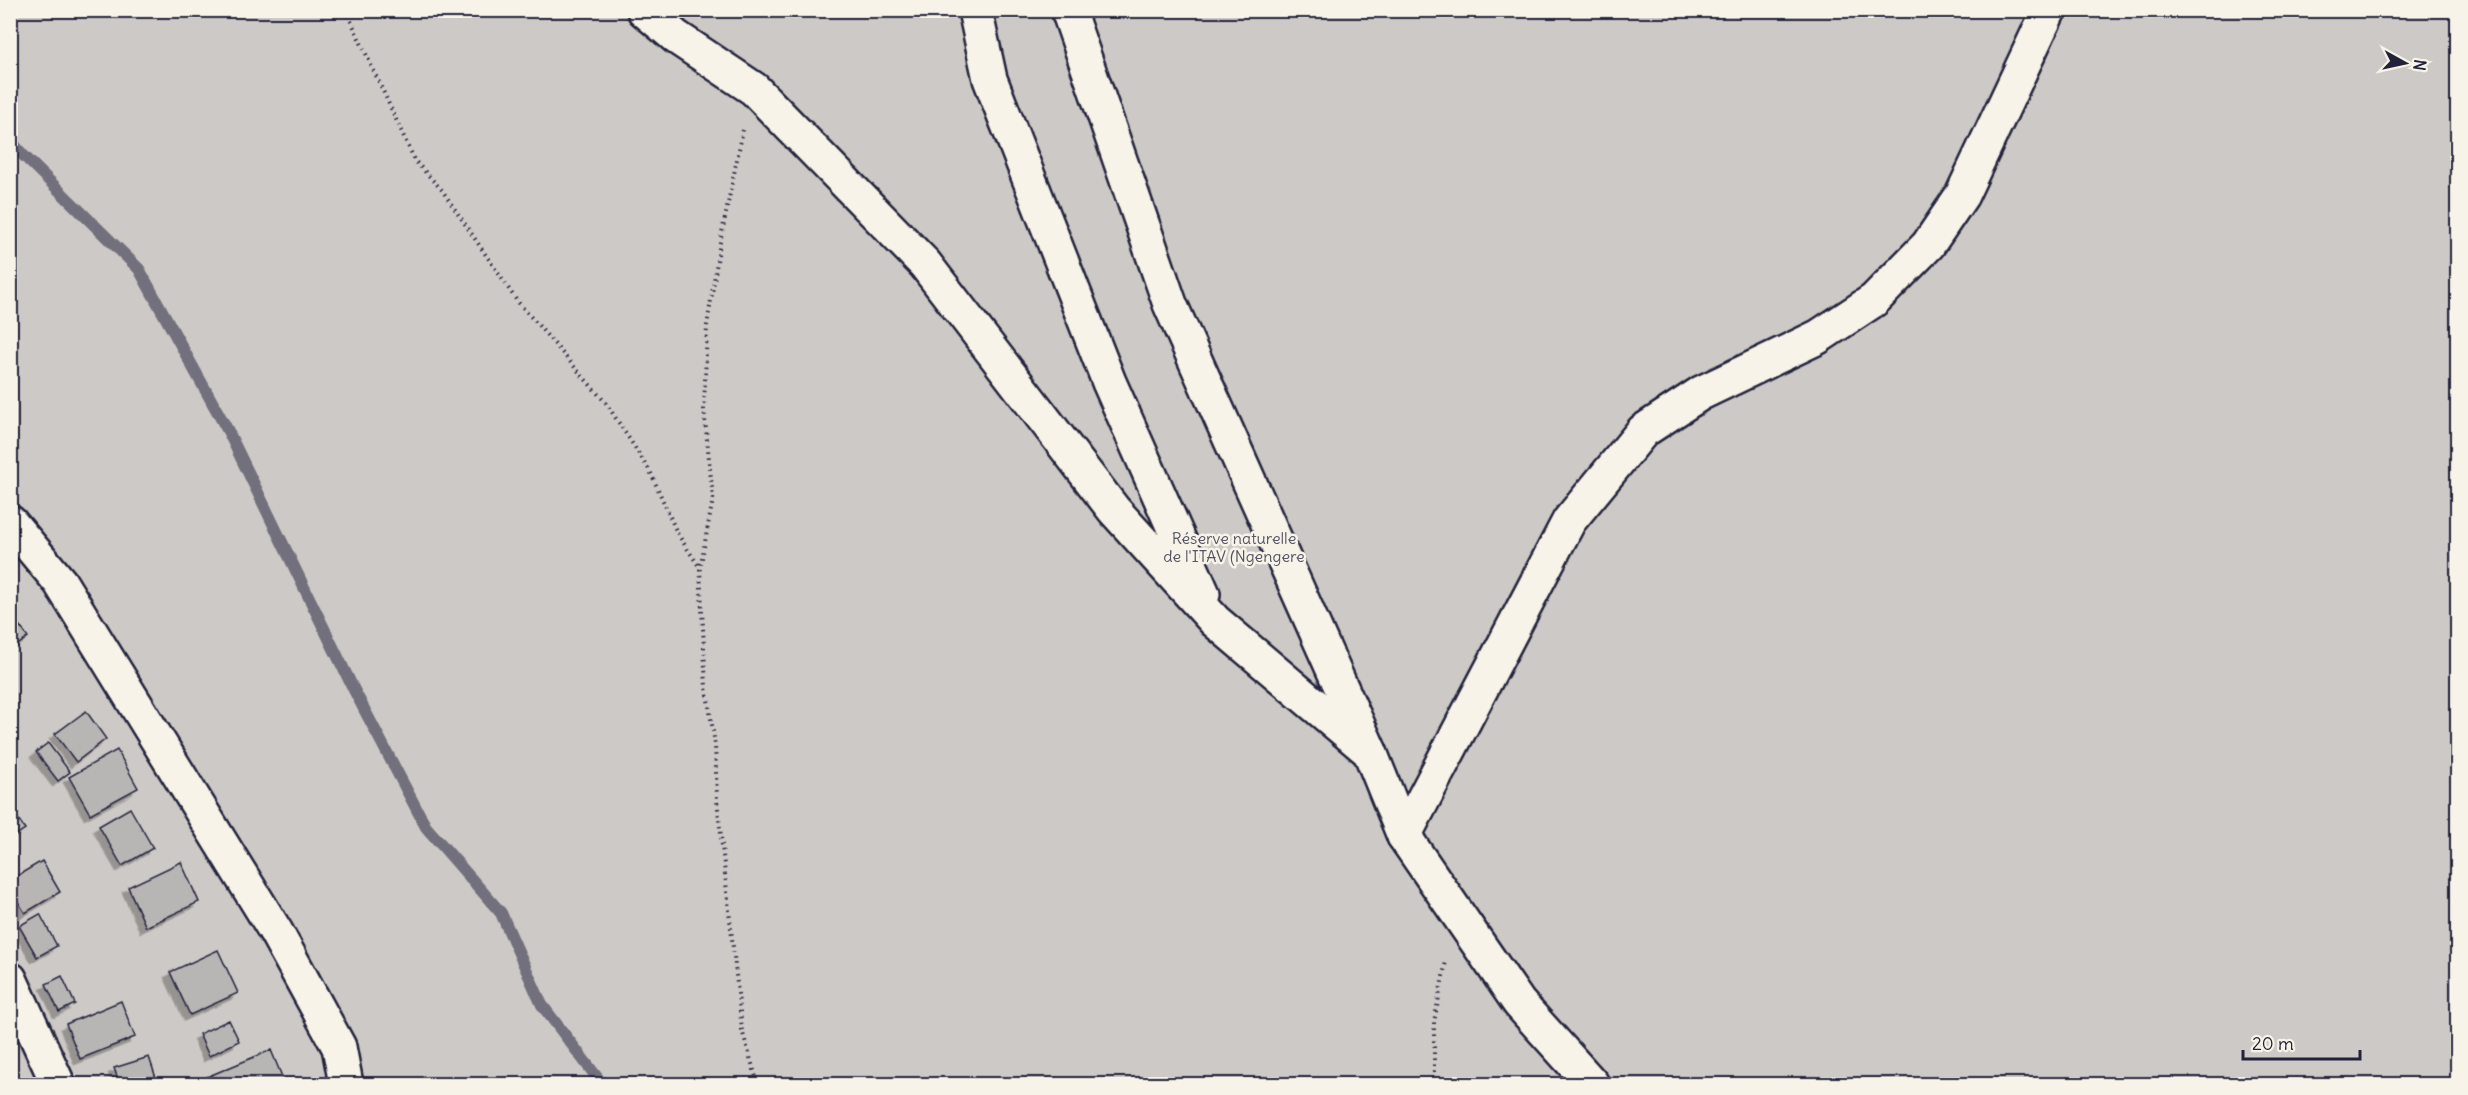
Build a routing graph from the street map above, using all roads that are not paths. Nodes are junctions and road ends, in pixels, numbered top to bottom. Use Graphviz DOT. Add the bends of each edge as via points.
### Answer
graph roads {
  1 [pos="644,10"];
  2 [pos="975,10"];
  3 [pos="1068,10"];
  4 [pos="2049,10"];
  5 [pos="10,522"];
  6 [pos="1215,621"];
  7 [pos="1370,752"];
  8 [pos="1404,836"];
  9 [pos="10,979"];
  10 [pos="58,1084"];
  11 [pos="346,1084"];
  12 [pos="1592,1084"];
  1 -- 6 [label="street" via="676,37 754,89 925,264 1114,510"];
  2 -- 6 [label="street" via="990,79 1109,382"];
  3 -- 7 [label="street" via="1170,304"];
  4 -- 8 [label="street" via="1962,195 1928,245 1874,300 1818,337 1701,393 1642,431 1569,521"];
  5 -- 11 [label="street" via="60,582 276,932 339,1047"];
  6 -- 7 [label="street"];
  7 -- 8 [label="street"];
  8 -- 12 [label="street" via="1519,1003"];
  9 -- 10 [label="street"];
}
